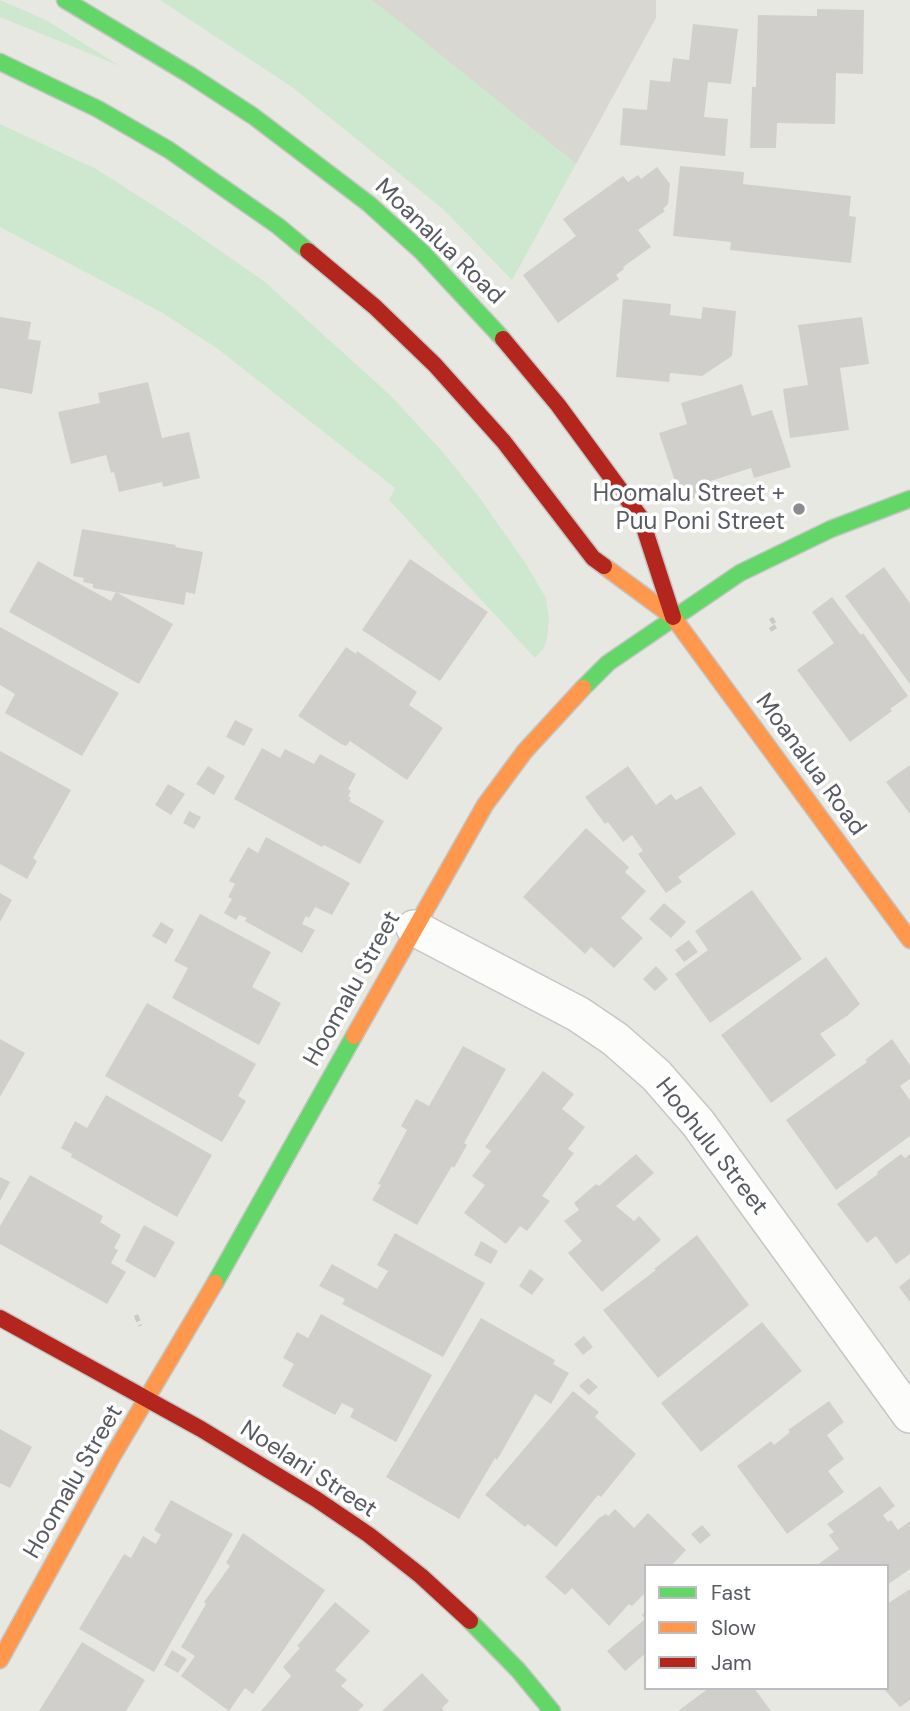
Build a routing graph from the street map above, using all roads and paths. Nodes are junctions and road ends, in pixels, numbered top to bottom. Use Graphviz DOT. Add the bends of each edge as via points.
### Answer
graph roads {
  1 [pos="65,0"];
  2 [pos="0,62"];
  3 [pos="910,499"];
  4 [pos="673,617"];
  5 [pos="771,618"];
  6 [pos="770,630"];
  7 [pos="414,928"];
  8 [pos="910,940"];
  9 [pos="136,1315"];
  10 [pos="0,1318"];
  11 [pos="140,1326"];
  12 [pos="147,1400"];
  13 [pos="910,1415"];
  14 [pos="0,1660"];
  15 [pos="552,1711"];
  1 -- 4 [label="street, Moanalua Road" via="262,123 369,204 422,252 518,355 641,518"];
  2 -- 4 [label="street, Moanalua Road" via="98,109 169,150 278,226 375,307 435,365 504,442 593,558"];
  3 -- 4 [label="street, Hoomalu Street" via="831,529 740,573"];
  4 -- 7 [label="street, Hoomalu Street" via="608,663 525,751 468,833"];
  4 -- 8 [label="street, Moanalua Road"];
  5 -- 6 [label="path" via="776,626"];
  7 -- 12 [label="street, Hoomalu Street"];
  7 -- 13 [label="street, Hoohulu Street" via="578,1014 656,1075 698,1123"];
  9 -- 11 [label="path"];
  10 -- 12 [label="street, Noelani Street"];
  12 -- 14 [label="street, Hoomalu Street"];
  12 -- 15 [label="street, Noelani Street" via="316,1499 390,1551 479,1630"];
}
